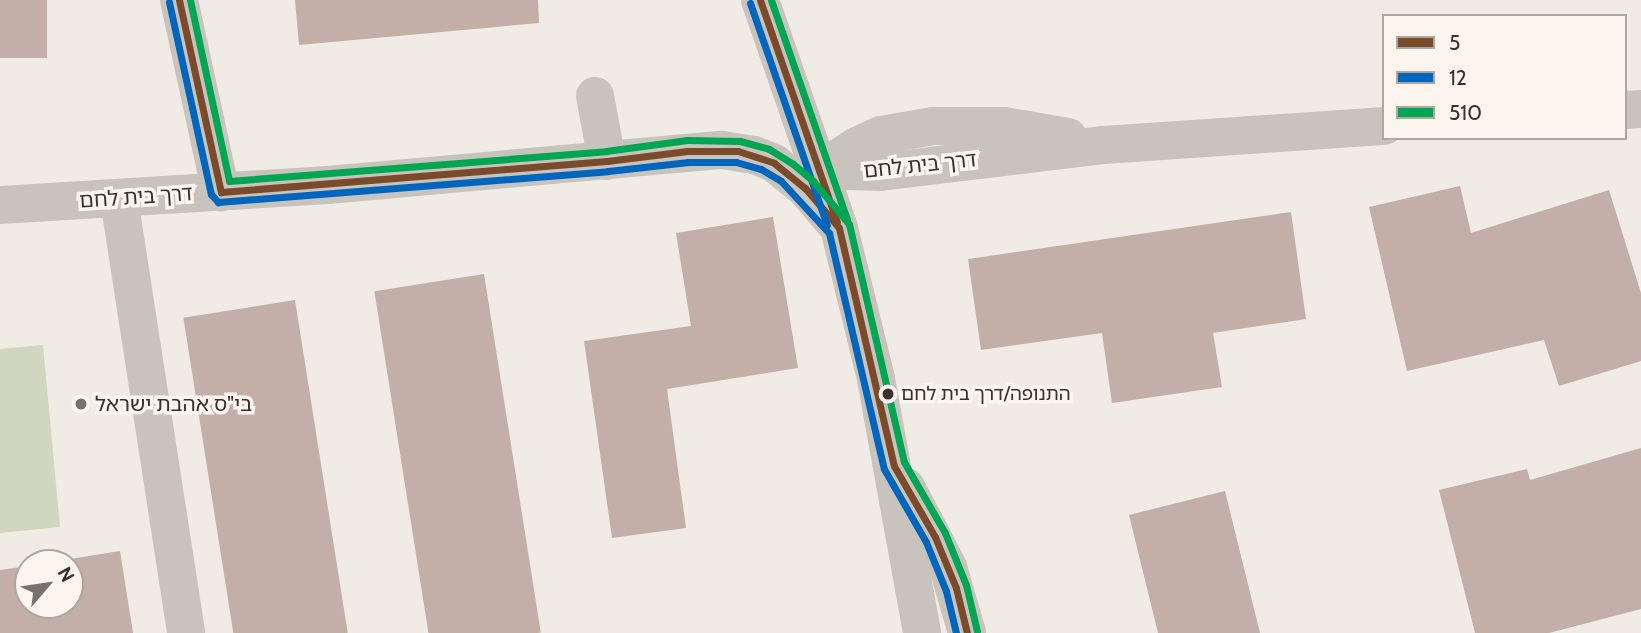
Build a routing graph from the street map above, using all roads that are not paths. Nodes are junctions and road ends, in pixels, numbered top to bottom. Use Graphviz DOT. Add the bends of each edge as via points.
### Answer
graph roads {
  1 [pos="179,0"];
  2 [pos="760,0"];
  3 [pos="595,96"];
  4 [pos="1382,126"];
  5 [pos="607,161"];
  6 [pos="820,170"];
  7 [pos="221,192"];
  8 [pos="119,199"];
  9 [pos="0,205"];
  10 [pos="839,228"];
  11 [pos="894,466"];
  12 [pos="186,633"];
  13 [pos="922,633"];
  14 [pos="967,633"];
  1 -- 7 [label="street"];
  2 -- 6 [label="street"];
  3 -- 5 [label="street"];
  4 -- 6 [label="street, דרך בית לחם" via="1104,145 1004,126 933,126 881,135"];
  5 -- 7 [label="street, דרך בית לחם"];
  5 -- 10 [label="street, דרך בית לחם" via="687,151 754,155 774,163 805,188"];
  6 -- 10 [label="street"];
  7 -- 8 [label="street, דרך בית לחם"];
  8 -- 9 [label="street, דרך בית לחם"];
  8 -- 12 [label="street"];
  10 -- 11 [label="street"];
  11 -- 13 [label="street"];
  11 -- 14 [label="street" via="935,537 956,588"];
}
